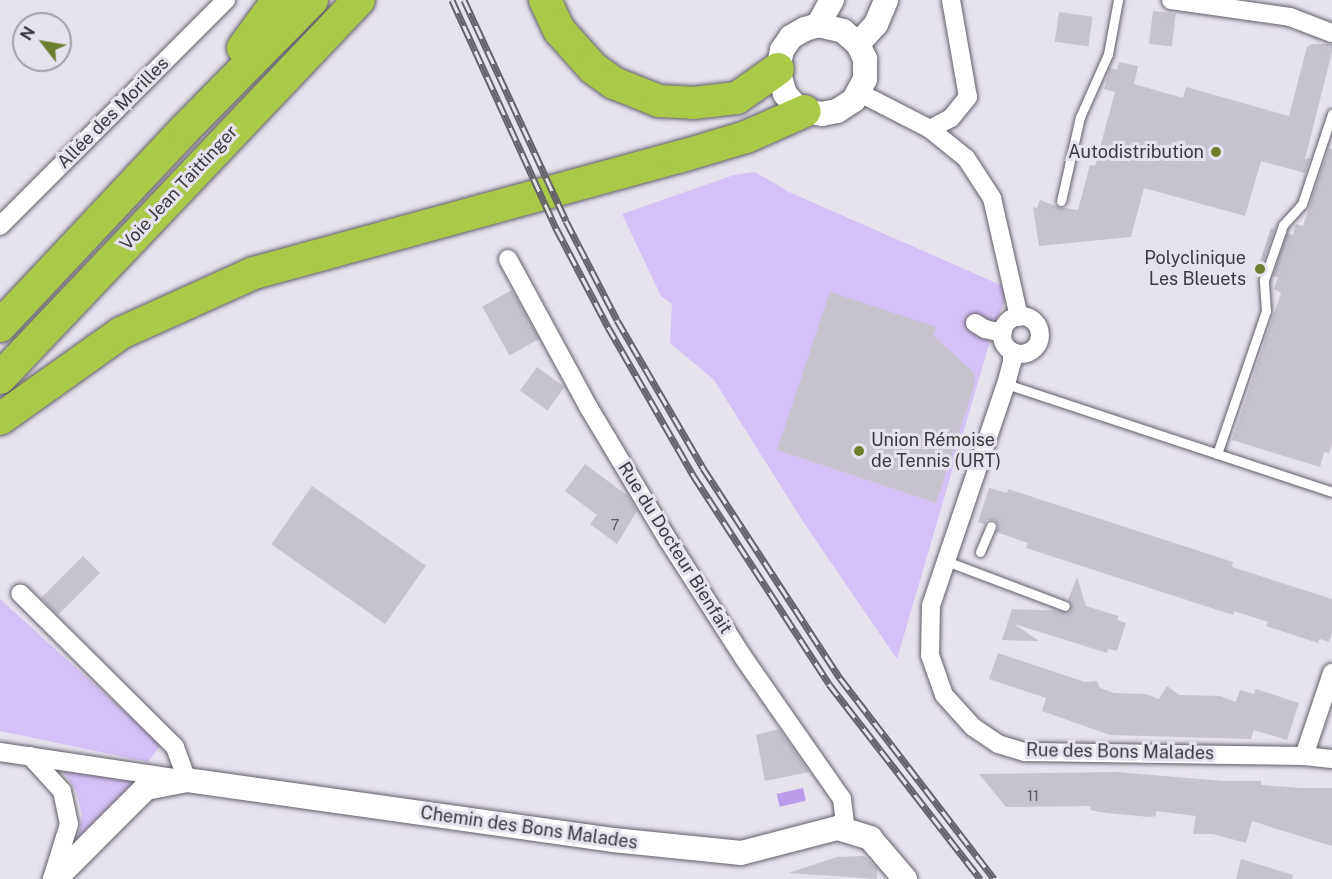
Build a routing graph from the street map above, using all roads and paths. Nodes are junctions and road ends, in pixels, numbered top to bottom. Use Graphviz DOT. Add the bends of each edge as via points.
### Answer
graph roads {
  1 [pos="226,0"];
  2 [pos="278,0"];
  3 [pos="312,0"];
  4 [pos="359,0"];
  5 [pos="545,0"];
  6 [pos="832,0"];
  7 [pos="886,0"];
  8 [pos="951,0"];
  9 [pos="1118,0"];
  10 [pos="1171,0"];
  11 [pos="818,25"];
  12 [pos="1332,33"];
  13 [pos="858,44"];
  14 [pos="778,69"];
  15 [pos="858,92"];
  16 [pos="805,111"];
  17 [pos="1332,114"];
  18 [pos="185,129"];
  19 [pos="930,129"];
  20 [pos="1061,201"];
  21 [pos="0,226"];
  22 [pos="508,259"];
  23 [pos="1019,317"];
  24 [pos="975,323"];
  25 [pos="0,326"];
  26 [pos="1003,333"];
  27 [pos="1012,357"];
  28 [pos="0,378"];
  29 [pos="1006,384"];
  30 [pos="0,419"];
  31 [pos="1217,454"];
  32 [pos="1332,492"];
  33 [pos="991,526"];
  34 [pos="980,552"];
  35 [pos="946,561"];
  36 [pos="20,593"];
  37 [pos="1065,606"];
  38 [pos="1332,673"];
  39 [pos="0,752"];
  40 [pos="30,756"];
  41 [pos="1304,756"];
  42 [pos="1332,759"];
  43 [pos="187,780"];
  44 [pos="846,831"];
  45 [pos="53,879"];
  46 [pos="905,879"];
  1 -- 21 [label="street, Allée des Morilles"];
  2 -- 18 [label="highway"];
  3 -- 18 [label="highway, Voie Jean Taittinger"];
  4 -- 28 [label="highway, Voie Jean Taittinger"];
  5 -- 14 [label="highway" via="560,30 593,68 614,83 659,101 693,103 737,98"];
  6 -- 11 [label="street"];
  7 -- 13 [label="street" via="876,24"];
  8 -- 19 [label="street" via="968,97 951,118"];
  9 -- 20 [label="lane" via="1108,54 1080,117"];
  10 -- 12 [label="street" via="1290,17"];
  11 -- 13 [label="street" via="843,31"];
  11 -- 14 [label="street" via="791,37 782,50"];
  13 -- 15 [label="street" via="865,59 865,79"];
  14 -- 16 [label="street" via="785,94"];
  15 -- 16 [label="street" via="854,100 837,111"];
  15 -- 19 [label="street"];
  16 -- 30 [label="highway" via="746,136 679,157 254,273 121,333"];
  17 -- 31 [label="lane" via="1302,204 1283,225 1264,280 1266,311"];
  18 -- 25 [label="highway, Voie Jean Taittinger"];
  19 -- 23 [label="street" via="966,158 992,198"];
  22 -- 44 [label="street, Rue du Docteur Bienfait" via="589,408 668,540 842,799"];
  23 -- 26 [label="street" via="1009,321"];
  23 -- 27 [label="street" via="1033,320 1040,337 1030,352"];
  24 -- 26 [label="street"];
  26 -- 27 [label="street"];
  27 -- 29 [label="street, Rue des Bons Malades"];
  29 -- 31 [label="lane"];
  29 -- 35 [label="street, Rue des Bons Malades"];
  31 -- 32 [label="lane"];
  33 -- 34 [label="lane"];
  35 -- 37 [label="lane"];
  35 -- 41 [label="street, Rue des Bons Malades" via="931,604 930,655 944,694 973,727 998,744 1025,752"];
  36 -- 43 [label="street" via="175,747"];
  38 -- 41 [label="street"];
  39 -- 40 [label="street, Chemin des Bons Malades"];
  40 -- 43 [label="street, Chemin des Bons Malades"];
  40 -- 45 [label="street" via="62,791 69,824"];
  41 -- 42 [label="street, Rue des Bons Malades"];
  43 -- 44 [label="street, Chemin des Bons Malades" via="614,840 741,853 838,828"];
  43 -- 45 [label="street, Chemin des Bons Malades" via="146,788"];
  44 -- 46 [label="street, Chemin des Bons Malades" via="870,837"];
}
